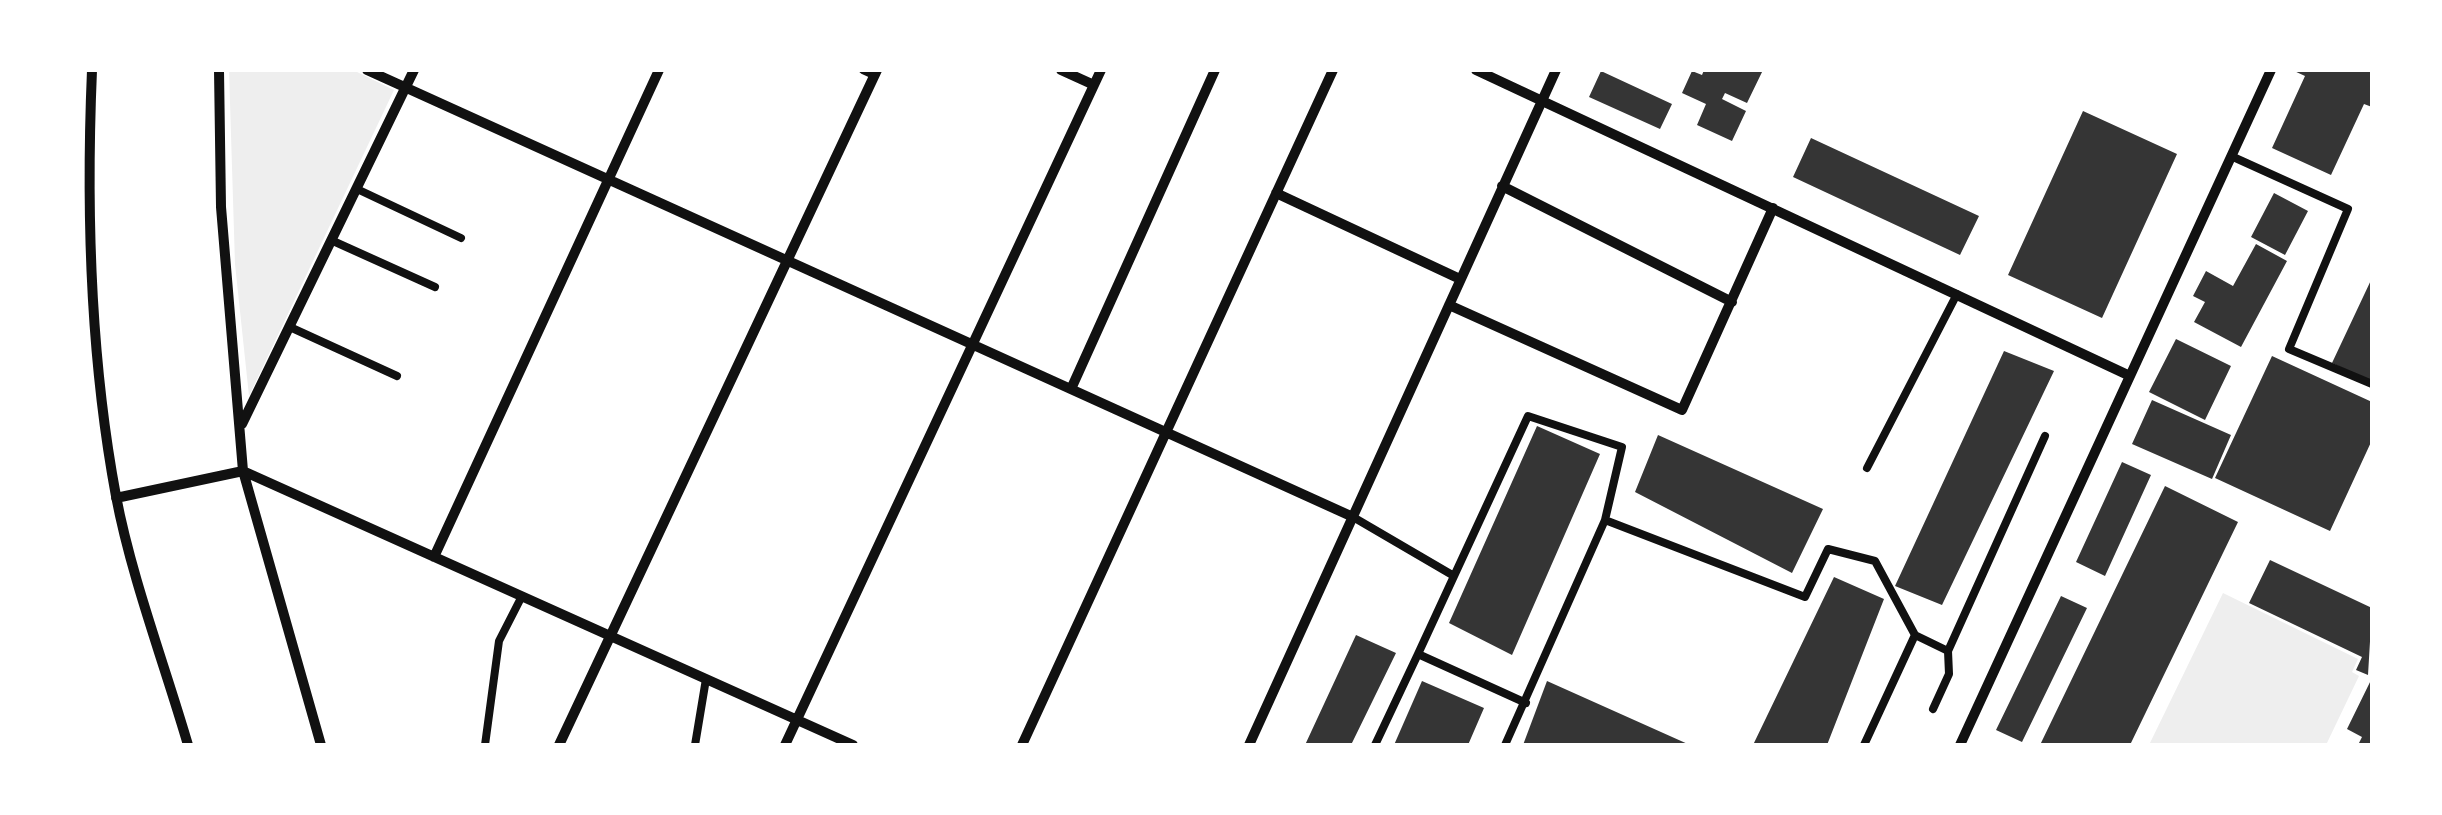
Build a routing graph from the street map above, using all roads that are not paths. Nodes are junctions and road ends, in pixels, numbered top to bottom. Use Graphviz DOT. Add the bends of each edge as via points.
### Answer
graph roads {
  1 [pos="92,70"];
  2 [pos="218,70"];
  3 [pos="367,70"];
  4 [pos="414,70"];
  5 [pos="659,70"];
  6 [pos="1061,70"];
  7 [pos="1101,70"];
  8 [pos="1215,70"];
  9 [pos="1333,70"];
  10 [pos="1476,70"];
  11 [pos="1556,70"];
  12 [pos="2270,70"];
  13 [pos="871,72"];
  14 [pos="1094,85"];
  15 [pos="406,88"];
  16 [pos="1542,100"];
  17 [pos="2231,156"];
  18 [pos="608,179"];
  19 [pos="1502,186"];
  20 [pos="357,189"];
  21 [pos="1276,193"];
  22 [pos="1773,208"];
  23 [pos="461,238"];
  24 [pos="332,241"];
  25 [pos="787,260"];
  26 [pos="1460,280"];
  27 [pos="435,287"];
  28 [pos="1957,294"];
  29 [pos="1732,302"];
  30 [pos="1449,305"];
  31 [pos="292,328"];
  32 [pos="972,344"];
  33 [pos="397,376"];
  34 [pos="2130,376"];
  35 [pos="2372,384"];
  36 [pos="1071,389"];
  37 [pos="240,427"];
  38 [pos="1166,432"];
  39 [pos="2045,436"];
  40 [pos="1867,468"];
  41 [pos="243,472"];
  42 [pos="116,498"];
  43 [pos="1353,517"];
  44 [pos="1606,520"];
  45 [pos="434,557"];
  46 [pos="1454,576"];
  47 [pos="522,596"];
  48 [pos="1915,635"];
  49 [pos="610,636"];
  50 [pos="1948,651"];
  51 [pos="1418,654"];
  52 [pos="706,679"];
  53 [pos="1526,703"];
  54 [pos="1933,708"];
  55 [pos="797,720"];
  56 [pos="188,745"];
  57 [pos="321,745"];
  58 [pos="485,745"];
  59 [pos="558,745"];
  60 [pos="695,745"];
  61 [pos="785,745"];
  62 [pos="854,745"];
  63 [pos="1022,745"];
  64 [pos="1250,745"];
  65 [pos="1375,745"];
  66 [pos="1505,745"];
  67 [pos="1864,745"];
  68 [pos="1960,745"];
  1 -- 42 [label="street" via="87,174"];
  2 -- 37 [label="street" via="220,207"];
  3 -- 15 [label="street"];
  4 -- 15 [label="street"];
  5 -- 18 [label="street"];
  6 -- 14 [label="street"];
  7 -- 14 [label="street"];
  8 -- 36 [label="street"];
  9 -- 21 [label="street"];
  10 -- 16 [label="street"];
  11 -- 16 [label="street"];
  12 -- 17 [label="street"];
  13 -- 25 [label="street"];
  14 -- 32 [label="street"];
  15 -- 18 [label="street"];
  15 -- 20 [label="street"];
  16 -- 19 [label="street"];
  16 -- 22 [label="street"];
  17 -- 34 [label="street"];
  17 -- 35 [label="lane" via="2348,210 2290,349"];
  18 -- 25 [label="street"];
  18 -- 45 [label="street"];
  19 -- 26 [label="street"];
  19 -- 29 [label="street"];
  20 -- 23 [label="lane"];
  20 -- 24 [label="street"];
  21 -- 26 [label="street"];
  21 -- 38 [label="street"];
  22 -- 28 [label="street"];
  22 -- 29 [label="street"];
  24 -- 27 [label="lane"];
  24 -- 31 [label="street"];
  25 -- 32 [label="street"];
  25 -- 49 [label="street"];
  26 -- 30 [label="street"];
  28 -- 34 [label="street"];
  28 -- 40 [label="lane"];
  29 -- 30 [label="street" via="1682,410"];
  30 -- 43 [label="street"];
  31 -- 33 [label="lane"];
  31 -- 37 [label="street"];
  32 -- 36 [label="street"];
  32 -- 55 [label="street"];
  34 -- 68 [label="street"];
  36 -- 38 [label="street"];
  37 -- 41 [label="street"];
  38 -- 43 [label="street"];
  38 -- 63 [label="street"];
  39 -- 50 [label="lane"];
  41 -- 42 [label="street"];
  41 -- 45 [label="street"];
  41 -- 57 [label="street"];
  42 -- 56 [label="street"];
  43 -- 46 [label="lane"];
  43 -- 64 [label="street"];
  44 -- 46 [label="lane" via="1622,447 1528,416"];
  44 -- 48 [label="lane" via="1805,598 1828,549 1875,561"];
  44 -- 53 [label="lane"];
  45 -- 47 [label="street"];
  46 -- 51 [label="lane"];
  47 -- 49 [label="street"];
  47 -- 58 [label="lane" via="499,642"];
  48 -- 50 [label="lane"];
  48 -- 67 [label="lane"];
  49 -- 52 [label="street"];
  49 -- 59 [label="street"];
  50 -- 54 [label="lane" via="1949,674"];
  51 -- 53 [label="lane"];
  51 -- 65 [label="lane"];
  52 -- 55 [label="street"];
  52 -- 60 [label="lane"];
  53 -- 66 [label="lane"];
  55 -- 61 [label="street"];
  55 -- 62 [label="street"];
}
